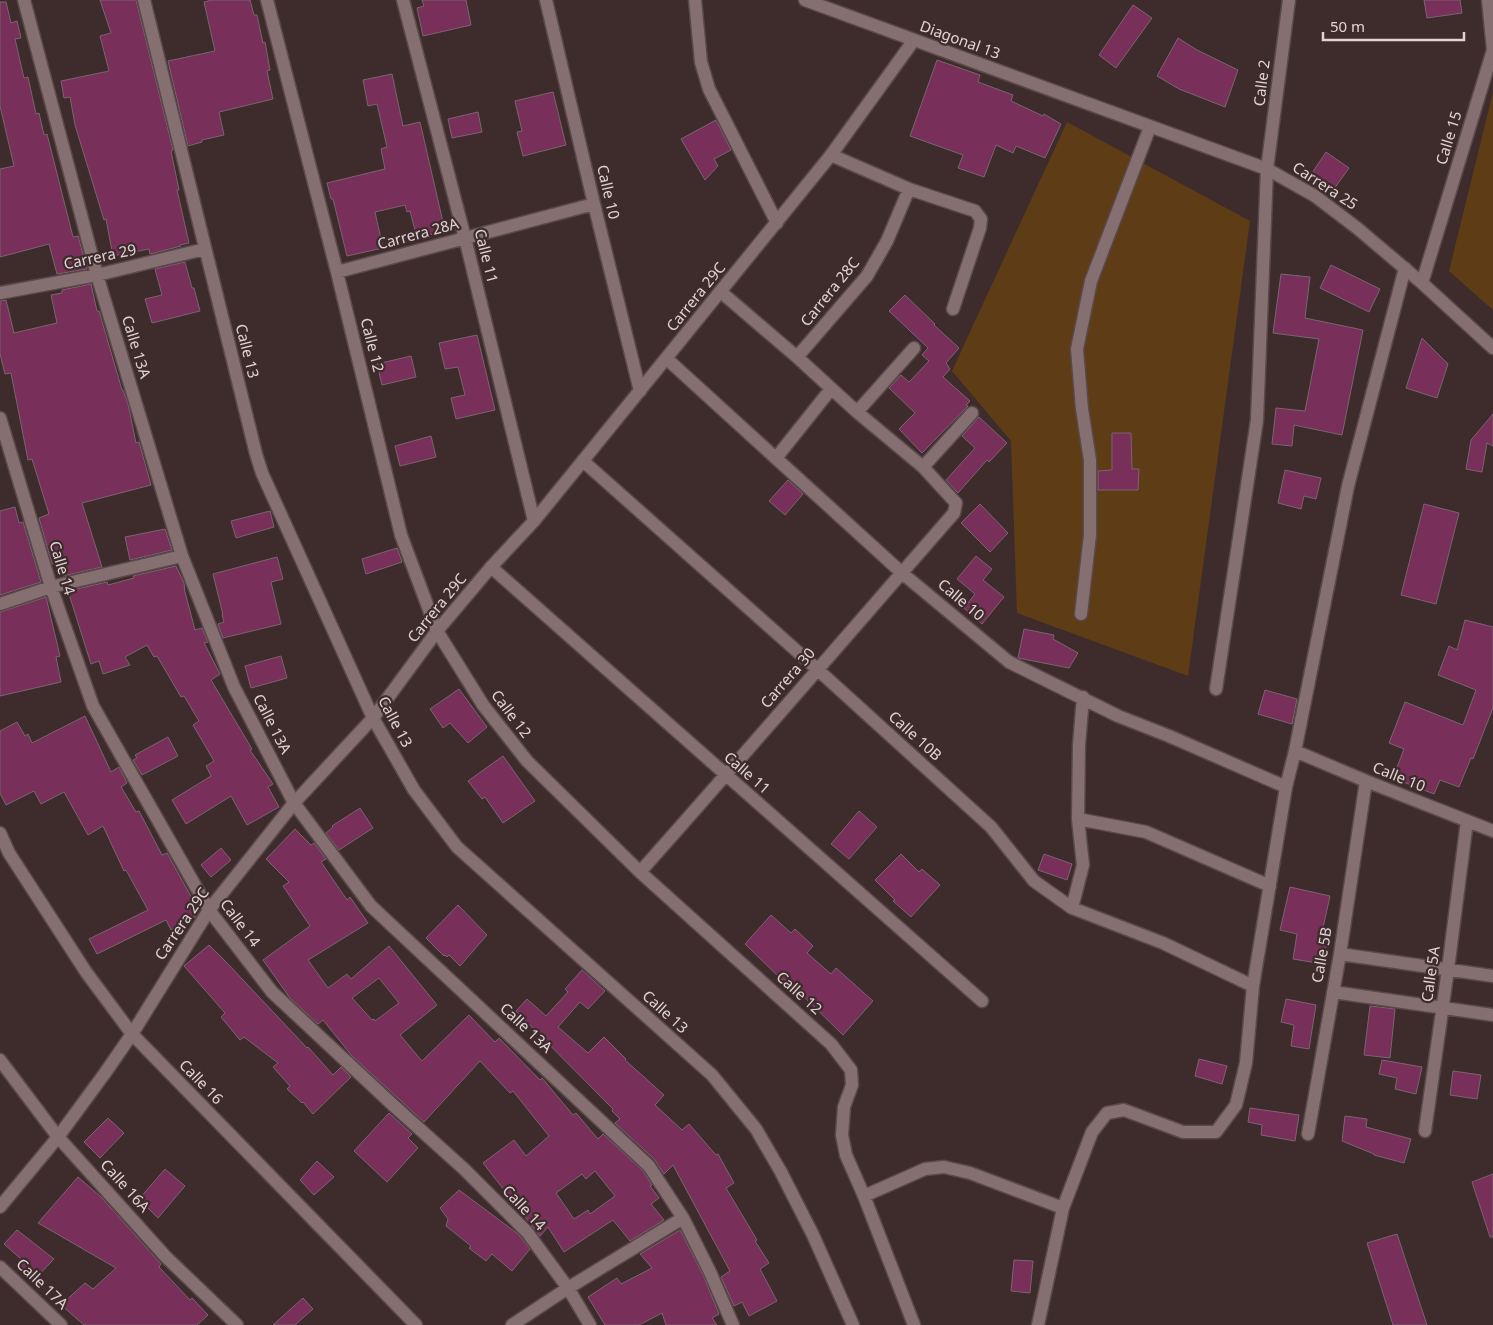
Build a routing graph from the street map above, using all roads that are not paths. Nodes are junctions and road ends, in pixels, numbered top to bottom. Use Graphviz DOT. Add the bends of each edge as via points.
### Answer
graph roads {
  1 [pos="24,0"];
  2 [pos="144,0"];
  3 [pos="267,0"];
  4 [pos="403,0"];
  5 [pos="546,0"];
  6 [pos="695,0"];
  7 [pos="805,0"];
  8 [pos="1289,0"];
  9 [pos="1488,0"];
  10 [pos="914,40"];
  11 [pos="1493,50"];
  12 [pos="1104,110"];
  13 [pos="1150,127"];
  14 [pos="831,155"];
  15 [pos="1268,169"];
  16 [pos="909,189"];
  17 [pos="594,204"];
  18 [pos="777,223"];
  19 [pos="465,238"];
  20 [pos="205,248"];
  21 [pos="1405,268"];
  22 [pos="337,272"];
  23 [pos="97,275"];
  24 [pos="1422,283"];
  25 [pos="0,292"];
  26 [pos="721,292"];
  27 [pos="953,309"];
  28 [pos="914,348"];
  29 [pos="1493,348"];
  30 [pos="796,357"];
  31 [pos="667,359"];
  32 [pos="831,389"];
  33 [pos="640,391"];
  34 [pos="857,412"];
  35 [pos="972,413"];
  36 [pos="0,418"];
  37 [pos="776,458"];
  38 [pos="584,460"];
  39 [pos="923,467"];
  40 [pos="534,521"];
  41 [pos="182,556"];
  42 [pos="491,567"];
  43 [pos="902,573"];
  44 [pos="51,587"];
  45 [pos="0,604"];
  46 [pos="1081,614"];
  47 [pos="438,631"];
  48 [pos="817,669"];
  49 [pos="1216,689"];
  50 [pos="1083,697"];
  51 [pos="373,718"];
  52 [pos="1295,751"];
  53 [pos="726,776"];
  54 [pos="1366,781"];
  55 [pos="1286,787"];
  56 [pos="294,803"];
  57 [pos="1078,819"];
  58 [pos="1467,822"];
  59 [pos="1493,830"];
  60 [pos="0,833"];
  61 [pos="640,872"];
  62 [pos="1270,886"];
  63 [pos="1072,908"];
  64 [pos="209,910"];
  65 [pos="1340,954"];
  66 [pos="1448,969"];
  67 [pos="1493,976"];
  68 [pos="1253,986"];
  69 [pos="1333,992"];
  70 [pos="982,1001"];
  71 [pos="1442,1007"];
  72 [pos="1493,1015"];
  73 [pos="132,1034"];
  74 [pos="0,1060"];
  75 [pos="1425,1131"];
  76 [pos="1308,1134"];
  77 [pos="58,1137"];
  78 [pos="864,1196"];
  79 [pos="0,1207"];
  80 [pos="1063,1208"];
  81 [pos="683,1218"];
  82 [pos="0,1267"];
  83 [pos="568,1288"];
  84 [pos="61,1325"];
  85 [pos="237,1325"];
  86 [pos="416,1325"];
  87 [pos="512,1325"];
  88 [pos="590,1325"];
  89 [pos="733,1325"];
  90 [pos="853,1325"];
  91 [pos="914,1325"];
  92 [pos="1038,1325"];
  1 -- 23 [label="street, Calle 13A"];
  2 -- 20 [label="street, Calle 13"];
  3 -- 22 [label="street, Calle 12"];
  4 -- 19 [label="street, Calle 11"];
  5 -- 17 [label="street, Calle 10"];
  6 -- 18 [label="street" via="701,62 709,89"];
  7 -- 10 [label="street, Diagonal 13"];
  8 -- 15 [label="street, Calle 2"];
  9 -- 11 [label="street, Calle 15"];
  10 -- 12 [label="street, Diagonal 13"];
  10 -- 14 [label="street, Carrera 29C"];
  11 -- 24 [label="street, Calle 15"];
  12 -- 13 [label="street, Carrera 25"];
  13 -- 15 [label="street, Carrera 25"];
  13 -- 46 [label="street" via="1092,281 1077,349 1090,460 1090,535"];
  14 -- 16 [label="street"];
  14 -- 18 [label="street, Carrera 29C"];
  15 -- 21 [label="street, Carrera 25" via="1315,196"];
  15 -- 49 [label="street, Calle 2" via="1257,420"];
  16 -- 27 [label="street" via="975,211 981,219"];
  16 -- 30 [label="street, Carrera 28C" via="887,241 867,276"];
  17 -- 19 [label="street, Carrera 28A"];
  17 -- 33 [label="street, Calle 10"];
  18 -- 26 [label="street, Carrera 29C"];
  19 -- 22 [label="street, Carrera 28A"];
  19 -- 40 [label="street, Calle 11"];
  20 -- 23 [label="street, Carrera 29"];
  20 -- 51 [label="street, Calle 13" via="262,473"];
  21 -- 24 [label="street, Carrera 25"];
  21 -- 52 [label="street" via="1348,486"];
  22 -- 47 [label="street, Calle 12" via="401,535"];
  23 -- 25 [label="street, Carrera 29"];
  23 -- 41 [label="street, Calle 13A"];
  24 -- 29 [label="street, Carrera 25"];
  26 -- 30 [label="street"];
  26 -- 31 [label="street, Carrera 29C"];
  28 -- 34 [label="street"];
  30 -- 32 [label="street"];
  31 -- 33 [label="street, Carrera 29C"];
  31 -- 37 [label="street, Calle 10"];
  32 -- 34 [label="street"];
  32 -- 37 [label="street"];
  33 -- 38 [label="street, Carrera 29C"];
  34 -- 39 [label="street"];
  35 -- 39 [label="street"];
  36 -- 44 [label="street, Calle 14"];
  37 -- 43 [label="street, Calle 10"];
  38 -- 40 [label="street, Carrera 29C"];
  38 -- 48 [label="street, Calle 10B"];
  39 -- 43 [label="street, Carrera 30" via="956,503 954,512"];
  40 -- 42 [label="street, Carrera 29C"];
  41 -- 44 [label="street"];
  41 -- 56 [label="street, Calle 13A" via="234,687"];
  42 -- 47 [label="street, Carrera 29C"];
  42 -- 53 [label="street, Calle 11"];
  43 -- 48 [label="street, Carrera 30"];
  43 -- 50 [label="street, Calle 10" via="1010,662"];
  44 -- 45 [label="street"];
  44 -- 64 [label="street, Calle 14" via="93,706"];
  47 -- 51 [label="street, Carrera 29C"];
  47 -- 61 [label="street, Calle 12" via="483,705 527,761"];
  48 -- 53 [label="street, Carrera 30"];
  48 -- 63 [label="street, Calle 10B" via="991,827 1034,881"];
  50 -- 55 [label="street, Calle 10" via="1118,716"];
  50 -- 57 [label="street"];
  51 -- 56 [label="street, Carrera 29C"];
  51 -- 90 [label="street, Calle 13" via="414,790 457,847 712,1075 756,1129 813,1234"];
  52 -- 54 [label="street, Calle 10"];
  52 -- 55 [label="street"];
  53 -- 61 [label="street, Carrera 30"];
  53 -- 70 [label="street, Calle 11"];
  54 -- 58 [label="street, Calle 10"];
  54 -- 65 [label="street, Calle 5B"];
  55 -- 62 [label="street"];
  56 -- 64 [label="street, Carrera 29C"];
  56 -- 81 [label="street, Calle 13A" via="371,906 649,1166"];
  57 -- 62 [label="street" via="1146,832"];
  57 -- 63 [label="street" via="1083,865"];
  58 -- 59 [label="street, Calle 10"];
  58 -- 66 [label="street, Calle 5A"];
  60 -- 73 [label="street, Calle 16" via="9,853 86,972"];
  61 -- 78 [label="street, Calle 12" via="831,1044 851,1070 852,1085 844,1107 842,1135 846,1155"];
  62 -- 68 [label="street"];
  63 -- 68 [label="street, Calle 10B" via="1163,943"];
  64 -- 73 [label="street, Carrera 29C"];
  64 -- 83 [label="street, Calle 14" via="272,992 464,1169 527,1232"];
  65 -- 66 [label="street"];
  65 -- 69 [label="street, Calle 5B"];
  66 -- 67 [label="street"];
  66 -- 71 [label="street, Calle 5A"];
  68 -- 80 [label="street" via="1246,1063 1236,1105 1216,1132 1184,1132 1124,1110 1107,1113 1092,1132"];
  69 -- 71 [label="street"];
  69 -- 76 [label="street, Calle 5B"];
  71 -- 72 [label="street"];
  71 -- 75 [label="street, Calle 5A"];
  73 -- 77 [label="street, Carrera 29C"];
  73 -- 86 [label="street, Calle 16"];
  74 -- 77 [label="street, Calle 16A"];
  77 -- 79 [label="street, Carrera 29C"];
  77 -- 85 [label="street, Calle 16A" via="166,1256"];
  78 -- 80 [label="street" via="925,1169 944,1166"];
  78 -- 91 [label="street, Calle 12"];
  80 -- 92 [label="street"];
  81 -- 83 [label="street"];
  81 -- 89 [label="street, Calle 13A"];
  82 -- 84 [label="street, Calle 17A"];
  83 -- 87 [label="street"];
  83 -- 88 [label="street, Calle 14"];
}
